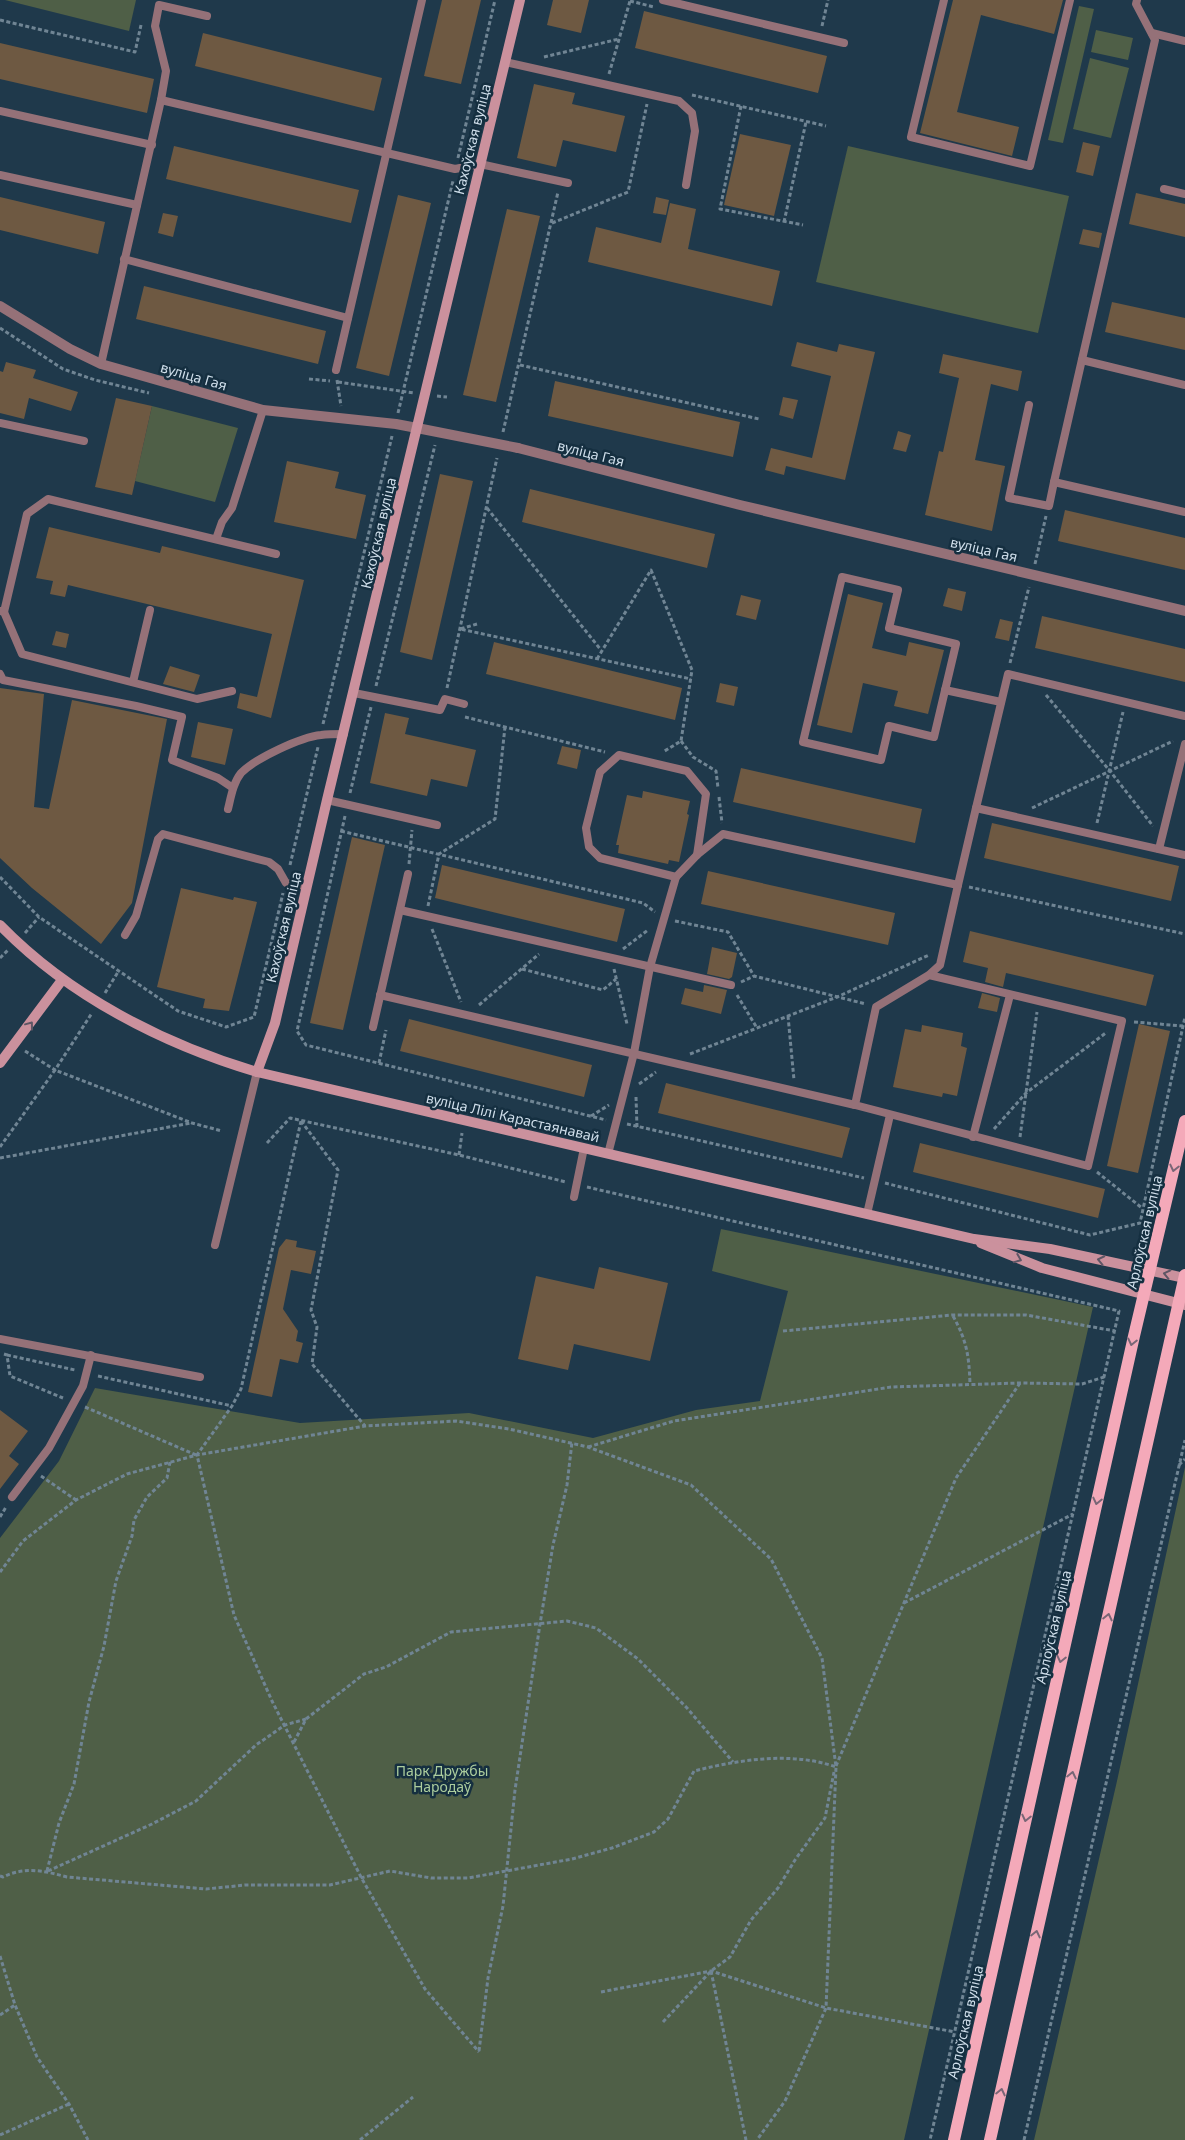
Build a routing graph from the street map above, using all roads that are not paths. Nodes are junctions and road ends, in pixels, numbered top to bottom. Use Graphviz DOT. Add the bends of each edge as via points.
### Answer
graph roads {
  1 [pos="422,0"];
  2 [pos="520,0"];
  3 [pos="663,0"];
  4 [pos="944,0"];
  5 [pos="1070,0"];
  6 [pos="1137,0"];
  7 [pos="207,16"];
  8 [pos="1152,33"];
  9 [pos="1185,41"];
  10 [pos="844,43"];
  11 [pos="505,62"];
  12 [pos="161,100"];
  13 [pos="0,111"];
  14 [pos="152,145"];
  15 [pos="386,153"];
  16 [pos="480,164"];
  17 [pos="0,175"];
  18 [pos="568,183"];
  19 [pos="686,185"];
  20 [pos="1164,189"];
  21 [pos="1185,194"];
  22 [pos="137,206"];
  23 [pos="124,260"];
  24 [pos="0,306"];
  25 [pos="348,318"];
  26 [pos="1082,360"];
  27 [pos="100,364"];
  28 [pos="336,370"];
  29 [pos="1185,385"];
  30 [pos="1029,405"];
  31 [pos="262,410"];
  32 [pos="0,423"];
  33 [pos="417,428"];
  34 [pos="84,441"];
  35 [pos="1054,482"];
  36 [pos="1185,512"];
  37 [pos="216,539"];
  38 [pos="276,554"];
  39 [pos="150,610"];
  40 [pos="1185,611"];
  41 [pos="2,612"];
  42 [pos="0,674"];
  43 [pos="133,682"];
  44 [pos="945,690"];
  45 [pos="232,691"];
  46 [pos="354,693"];
  47 [pos="1001,702"];
  48 [pos="464,704"];
  49 [pos="1185,716"];
  50 [pos="344,734"];
  51 [pos="1185,744"];
  52 [pos="233,788"];
  53 [pos="327,800"];
  54 [pos="976,808"];
  55 [pos="228,809"];
  56 [pos="437,825"];
  57 [pos="1159,849"];
  58 [pos="697,855"];
  59 [pos="1185,855"];
  60 [pos="408,874"];
  61 [pos="676,878"];
  62 [pos="958,885"];
  63 [pos="306,886"];
  64 [pos="400,910"];
  65 [pos="0,924"];
  66 [pos="125,935"];
  67 [pos="650,967"];
  68 [pos="929,975"];
  69 [pos="62,980"];
  70 [pos="732,985"];
  71 [pos="380,995"];
  72 [pos="1010,995"];
  73 [pos="373,1028"];
  74 [pos="634,1054"];
  75 [pos="0,1063"];
  76 [pos="257,1072"];
  77 [pos="855,1105"];
  78 [pos="890,1115"];
  79 [pos="1185,1120"];
  80 [pos="973,1136"];
  81 [pos="584,1148"];
  82 [pos="608,1154"];
  83 [pos="574,1197"];
  84 [pos="868,1214"];
  85 [pos="974,1239"];
  86 [pos="215,1245"];
  87 [pos="1149,1270"];
  88 [pos="1185,1277"];
  89 [pos="1144,1295"];
  90 [pos="1182,1304"];
  91 [pos="0,1339"];
  92 [pos="90,1355"];
  93 [pos="200,1377"];
  94 [pos="12,1497"];
  95 [pos="954,2140"];
  96 [pos="990,2140"];
  1 -- 15 [label="lane"];
  2 -- 11 [label="main road, Кахоўская вуліца"];
  3 -- 10 [label="lane"];
  4 -- 5 [label="lane" via="911,137 1030,166"];
  6 -- 8 [label="lane" via="1136,4"];
  7 -- 12 [label="lane" via="159,5 155,26 166,71"];
  8 -- 9 [label="lane"];
  8 -- 26 [label="lane" via="1155,40"];
  11 -- 16 [label="main road, Кахоўская вуліца"];
  11 -- 19 [label="lane" via="679,101 692,113 695,131"];
  12 -- 14 [label="lane"];
  12 -- 15 [label="lane"];
  13 -- 14 [label="lane"];
  14 -- 22 [label="lane"];
  15 -- 16 [label="lane" via="455,169"];
  15 -- 25 [label="lane"];
  16 -- 18 [label="lane"];
  16 -- 33 [label="main road, Кахоўская вуліца"];
  17 -- 22 [label="lane"];
  20 -- 21 [label="lane"];
  22 -- 23 [label="lane"];
  23 -- 25 [label="lane"];
  23 -- 27 [label="lane"];
  24 -- 27 [label="street, вуліца Гая"];
  25 -- 28 [label="lane"];
  26 -- 29 [label="lane"];
  26 -- 35 [label="lane"];
  27 -- 31 [label="street, вуліца Гая"];
  30 -- 35 [label="lane" via="1009,498 1048,506"];
  31 -- 33 [label="street, вуліца Гая"];
  31 -- 37 [label="lane" via="232,508"];
  32 -- 34 [label="lane"];
  33 -- 40 [label="street, вуліца Гая" via="518,448 740,505"];
  33 -- 46 [label="main road, Кахоўская вуліца"];
  35 -- 36 [label="lane"];
  37 -- 38 [label="lane"];
  37 -- 41 [label="lane" via="48,499 28,514"];
  39 -- 43 [label="lane"];
  41 -- 43 [label="lane" via="22,654"];
  42 -- 52 [label="lane" via="3,680 182,717 172,760 218,778"];
  43 -- 45 [label="lane" via="197,699"];
  44 -- 44 [label="lane" via="934,737 889,726 881,760 803,742 842,577 898,590 889,628 956,644"];
  44 -- 47 [label="lane"];
  46 -- 48 [label="lane" via="440,710 445,698"];
  46 -- 50 [label="main road, Кахоўская вуліца"];
  47 -- 49 [label="lane" via="1008,674"];
  47 -- 54 [label="lane"];
  50 -- 52 [label="lane" via="304,738 255,763 241,774"];
  50 -- 53 [label="main road, Кахоўская вуліца"];
  51 -- 57 [label="lane"];
  52 -- 55 [label="lane"];
  53 -- 56 [label="lane"];
  53 -- 63 [label="main road, Кахоўская вуліца"];
  54 -- 57 [label="lane"];
  54 -- 62 [label="lane"];
  57 -- 59 [label="lane"];
  58 -- 61 [label="lane"];
  58 -- 61 [label="lane" via="706,794 687,771 618,755 600,772 586,828 589,847 600,858"];
  58 -- 62 [label="lane" via="723,834"];
  60 -- 64 [label="lane"];
  61 -- 67 [label="lane"];
  62 -- 68 [label="lane" via="940,966"];
  63 -- 66 [label="lane" via="286,883 278,869 269,862 163,834 158,839 136,916"];
  63 -- 76 [label="main road, Кахоўская вуліца" via="275,1023"];
  64 -- 67 [label="lane"];
  64 -- 71 [label="lane"];
  65 -- 69 [label="main road, вуліца Лілі Карастаянавай" via="16,942"];
  67 -- 70 [label="lane"];
  67 -- 74 [label="lane"];
  68 -- 72 [label="lane"];
  68 -- 77 [label="lane" via="876,1007"];
  75 -- 69 [label="main road, one-way"];
  69 -- 76 [label="main road, вуліца Лілі Карастаянавай" via="166,1039"];
  71 -- 73 [label="lane"];
  71 -- 74 [label="lane"];
  72 -- 80 [label="lane"];
  72 -- 80 [label="lane" via="1122,1021 1088,1166"];
  74 -- 77 [label="lane"];
  74 -- 82 [label="lane"];
  76 -- 81 [label="main road, вуліца Лілі Карастаянавай"];
  76 -- 86 [label="lane"];
  77 -- 78 [label="lane"];
  78 -- 80 [label="lane"];
  78 -- 84 [label="lane"];
  79 -- 87 [label="main road, Арлоўская вуліца, one-way"];
  81 -- 82 [label="main road, вуліца Лілі Карастаянавай"];
  81 -- 83 [label="lane"];
  82 -- 84 [label="main road, вуліца Лілі Карастаянавай"];
  84 -- 85 [label="main road, вуліца Лілі Карастаянавай"];
  87 -- 85 [label="main road, вуліца Лілі Карастаянавай, one-way" via="1050,1249"];
  85 -- 89 [label="main road, вуліца Лілі Карастаянавай, one-way" via="1042,1268"];
  88 -- 87 [label="main road, вуліца Лілі Карастаянавай, one-way"];
  87 -- 89 [label="main road, Арлоўская вуліца"];
  88 -- 90 [label="main road"];
  89 -- 90 [label="main road, вуліца Лілі Карастаянавай"];
  89 -- 95 [label="main road, Арлоўская вуліца, one-way"];
  96 -- 90 [label="main road, one-way"];
  91 -- 92 [label="lane"];
  92 -- 93 [label="lane"];
  92 -- 94 [label="lane" via="83,1386 49,1448"];
}
